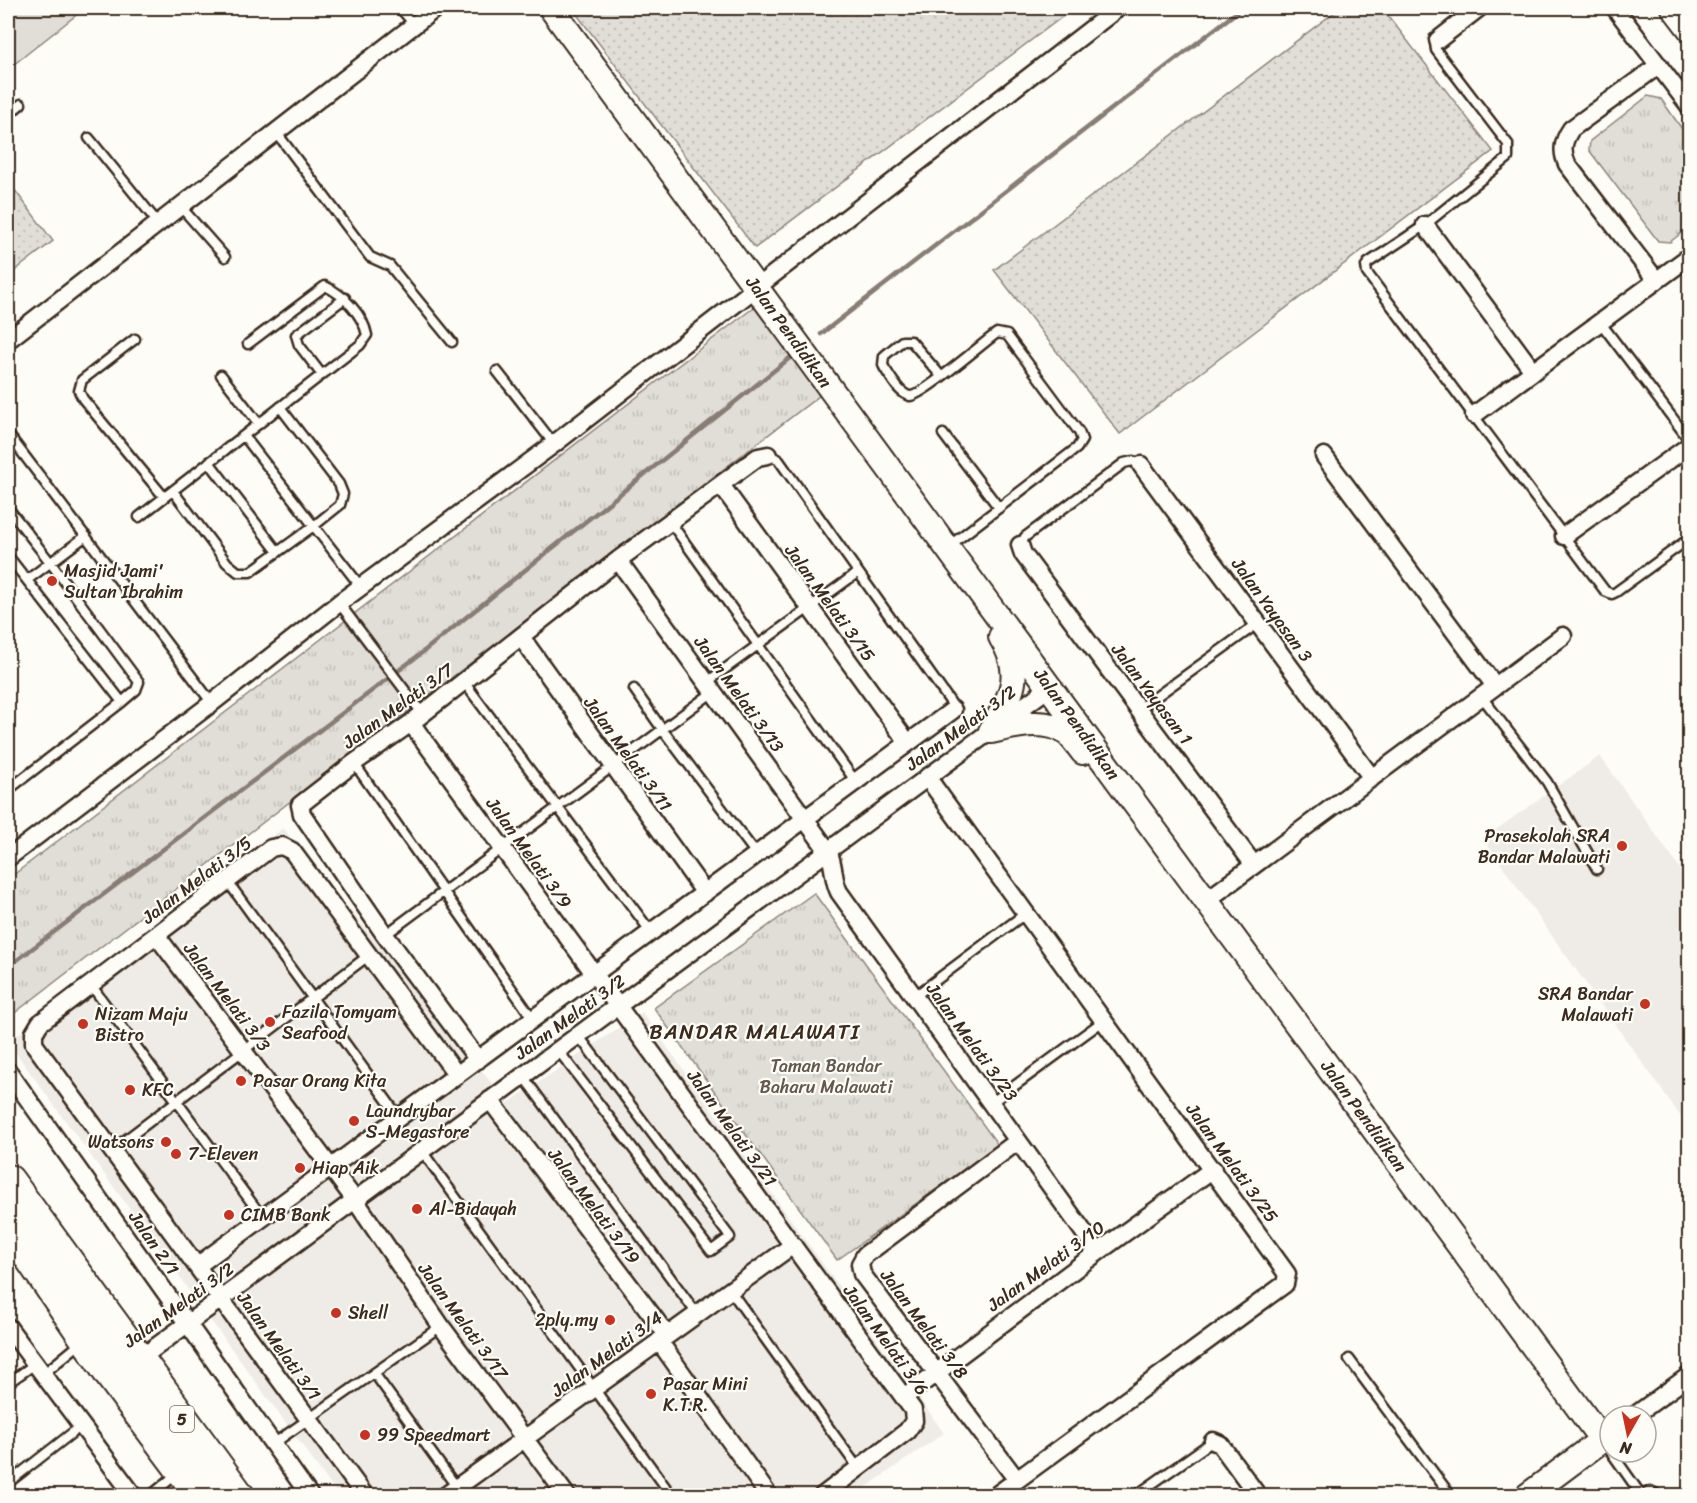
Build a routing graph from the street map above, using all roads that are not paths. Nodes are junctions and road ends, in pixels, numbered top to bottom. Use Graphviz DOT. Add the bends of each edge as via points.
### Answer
graph roads {
  1 [pos="400,8"];
  2 [pos="436,8"];
  3 [pos="552,8"];
  4 [pos="1118,8"];
  5 [pos="1479,8"];
  6 [pos="1615,8"];
  7 [pos="1674,8"];
  8 [pos="1460,13"];
  9 [pos="414,24"];
  10 [pos="1689,29"];
  11 [pos="1438,40"];
  12 [pos="1659,65"];
  13 [pos="21,104"];
  14 [pos="1689,107"];
  15 [pos="8,115"];
  16 [pos="276,132"];
  17 [pos="88,138"];
  18 [pos="180,206"];
  19 [pos="158,223"];
  20 [pos="1425,225"];
  21 [pos="1689,256"];
  22 [pos="225,257"];
  23 [pos="1656,280"];
  24 [pos="756,286"];
  25 [pos="345,298"];
  26 [pos="1600,322"];
  27 [pos="135,339"];
  28 [pos="8,340"];
  29 [pos="452,342"];
  30 [pos="248,344"];
  31 [pos="497,371"];
  32 [pos="1533,371"];
  33 [pos="221,375"];
  34 [pos="322,375"];
  35 [pos="941,376"];
  36 [pos="280,407"];
  37 [pos="1474,415"];
  38 [pos="259,424"];
  39 [pos="943,434"];
  40 [pos="244,435"];
  41 [pos="11,438"];
  42 [pos="1689,443"];
  43 [pos="554,444"];
  44 [pos="768,455"];
  45 [pos="1324,456"];
  46 [pos="209,462"];
  47 [pos="1141,465"];
  48 [pos="721,485"];
  49 [pos="173,491"];
  50 [pos="164,497"];
  51 [pos="8,508"];
  52 [pos="999,508"];
  53 [pos="139,517"];
  54 [pos="671,523"];
  55 [pos="315,525"];
  56 [pos="86,536"];
  57 [pos="1564,536"];
  58 [pos="1689,538"];
  59 [pos="1020,545"];
  60 [pos="947,547"];
  61 [pos="278,552"];
  62 [pos="8,556"];
  63 [pos="618,560"];
  64 [pos="51,562"];
  65 [pos="857,573"];
  66 [pos="27,580"];
  67 [pos="361,587"];
  68 [pos="976,587"];
  69 [pos="339,603"];
  70 [pos="809,608"];
  71 [pos="1257,624"];
  72 [pos="1563,636"];
  73 [pos="521,637"];
  74 [pos="757,645"];
  75 [pos="464,682"];
  76 [pos="1496,686"];
  77 [pos="710,687"];
  78 [pos="1050,687"];
  79 [pos="634,688"];
  80 [pos="1482,697"];
  81 [pos="122,702"];
  82 [pos="212,703"];
  83 [pos="1139,709"];
  84 [pos="953,710"];
  85 [pos="417,714"];
  86 [pos="662,729"];
  87 [pos="991,731"];
  88 [pos="908,743"];
  89 [pos="354,763"];
  90 [pos="613,766"];
  91 [pos="927,777"];
  92 [pos="1372,778"];
  93 [pos="856,782"];
  94 [pos="8,790"];
  95 [pos="1132,799"];
  96 [pos="557,807"];
  97 [pos="806,819"];
  98 [pos="502,849"];
  99 [pos="828,851"];
  100 [pos="757,855"];
  101 [pos="8,858"];
  102 [pos="1254,865"];
  103 [pos="1597,869"];
  104 [pos="228,882"];
  105 [pos="444,892"];
  106 [pos="705,893"];
  107 [pos="1206,900"];
  108 [pos="1026,913"];
  109 [pos="651,932"];
  110 [pos="385,935"];
  111 [pos="157,936"];
  112 [pos="368,956"];
  113 [pos="594,975"];
  114 [pos="91,985"];
  115 [pos="915,996"];
  116 [pos="312,999"];
  117 [pos="618,1006"];
  118 [pos="533,1019"];
  119 [pos="1103,1021"];
  120 [pos="578,1035"];
  121 [pos="34,1044"];
  122 [pos="558,1050"];
  123 [pos="243,1051"];
  124 [pos="478,1060"];
  125 [pos="8,1071"];
  126 [pos="457,1075"];
  127 [pos="523,1076"];
  128 [pos="490,1100"];
  129 [pos="177,1101"];
  130 [pos="992,1103"];
  131 [pos="399,1117"];
  132 [pos="1018,1141"];
  133 [pos="112,1150"];
  134 [pos="422,1150"];
  135 [pos="330,1168"];
  136 [pos="1213,1169"];
  137 [pos="8,1181"];
  138 [pos="355,1200"];
  139 [pos="262,1218"];
  140 [pos="8,1224"];
  141 [pos="793,1245"];
  142 [pos="1098,1252"];
  143 [pos="197,1266"];
  144 [pos="730,1290"];
  145 [pos="220,1299"];
  146 [pos="697,1314"];
  147 [pos="187,1324"];
  148 [pos="441,1326"];
  149 [pos="8,1327"];
  150 [pos="87,1338"];
  151 [pos="663,1338"];
  152 [pos="1349,1359"];
  153 [pos="125,1368"];
  154 [pos="39,1369"];
  155 [pos="936,1372"];
  156 [pos="374,1373"];
  157 [pos="1689,1375"];
  158 [pos="8,1383"];
  159 [pos="594,1388"];
  160 [pos="904,1397"];
  161 [pos="1650,1404"];
  162 [pos="308,1419"];
  163 [pos="81,1426"];
  164 [pos="1598,1430"];
  165 [pos="524,1438"];
  166 [pos="1213,1442"];
  167 [pos="273,1444"];
  168 [pos="1598,1450"];
  169 [pos="1621,1464"];
  170 [pos="858,1468"];
  171 [pos="183,1470"];
  172 [pos="1017,1480"];
  173 [pos="8,1483"];
  174 [pos="455,1493"];
  175 [pos="1654,1493"];
  176 [pos="134,1496"];
  177 [pos="150,1496"];
  178 [pos="202,1496"];
  179 [pos="238,1496"];
  180 [pos="310,1496"];
  181 [pos="364,1496"];
  182 [pos="567,1496"];
  183 [pos="672,1496"];
  184 [pos="769,1496"];
  185 [pos="822,1496"];
  186 [pos="995,1496"];
  187 [pos="1136,1496"];
  188 [pos="1258,1496"];
  189 [pos="1451,1496"];
  190 [pos="1527,1496"];
  1 -- 9 [label="lane"];
  2 -- 9 [label="street"];
  3 -- 24 [label="street, Jalan Pendidikan"];
  4 -- 24 [label="street"];
  5 -- 8 [label="street"];
  6 -- 12 [label="street"];
  7 -- 10 [label="street"];
  8 -- 11 [label="street"];
  9 -- 16 [label="street"];
  11 -- 20 [label="lane" via="1436,50 1508,144 1510,153 1506,162"];
  12 -- 14 [label="street"];
  12 -- 23 [label="street" via="1571,129 1563,148 1567,165"];
  13 -- 15 [label="lane"];
  16 -- 18 [label="street"];
  16 -- 29 [label="lane" via="370,257 390,266"];
  17 -- 19 [label="lane"];
  18 -- 19 [label="street"];
  18 -- 22 [label="lane"];
  19 -- 28 [label="street"];
  20 -- 32 [label="street"];
  20 -- 37 [label="lane" via="1368,263 1365,270"];
  21 -- 23 [label="street"];
  23 -- 26 [label="street"];
  24 -- 43 [label="street"];
  24 -- 60 [label="street, Jalan Pendidikan"];
  25 -- 30 [label="lane" via="323,286"];
  25 -- 34 [label="lane" via="365,324 367,335"];
  25 -- 34 [label="lane" via="296,335"];
  26 -- 32 [label="street"];
  26 -- 42 [label="lane"];
  27 -- 50 [label="lane" via="82,380 79,391"];
  31 -- 43 [label="lane"];
  32 -- 37 [label="street"];
  33 -- 38 [label="lane"];
  34 -- 36 [label="lane"];
  35 -- 35 [label="lane" via="910,396 885,369 884,356 902,341 911,341"];
  35 -- 52 [label="lane" via="997,333 1006,335 1081,436 1077,448"];
  36 -- 38 [label="lane"];
  36 -- 55 [label="lane" via="343,494 340,505"];
  37 -- 57 [label="lane"];
  38 -- 40 [label="lane"];
  39 -- 52 [label="lane"];
  40 -- 46 [label="lane"];
  40 -- 55 [label="lane"];
  41 -- 56 [label="lane"];
  42 -- 57 [label="street"];
  43 -- 67 [label="street"];
  44 -- 48 [label="street, Jalan Melati 3/7" via="758,457"];
  44 -- 65 [label="lane" via="778,459"];
  45 -- 76 [label="street"];
  46 -- 49 [label="lane"];
  46 -- 61 [label="lane"];
  47 -- 59 [label="lane" via="1133,461 1124,463 1025,537"];
  47 -- 71 [label="street, Jalan Yayasan 3"];
  48 -- 54 [label="street, Jalan Melati 3/7"];
  48 -- 70 [label="street, Jalan Melati 3/15"];
  49 -- 50 [label="lane"];
  49 -- 61 [label="lane" via="238,572 250,572"];
  50 -- 53 [label="lane"];
  51 -- 64 [label="lane"];
  52 -- 60 [label="lane"];
  54 -- 63 [label="street, Jalan Melati 3/7"];
  54 -- 74 [label="lane"];
  55 -- 61 [label="lane"];
  55 -- 67 [label="lane"];
  56 -- 64 [label="lane"];
  56 -- 82 [label="lane"];
  57 -- 58 [label="lane" via="1605,591 1612,594"];
  59 -- 83 [label="street, Jalan Yayasan 1"];
  60 -- 68 [label="street, Jalan Pendidikan"];
  62 -- 66 [label="lane"];
  63 -- 73 [label="street, Jalan Melati 3/7"];
  63 -- 77 [label="street, Jalan Melati 3/13"];
  64 -- 66 [label="lane"];
  64 -- 81 [label="lane" via="138,677 139,686"];
  65 -- 70 [label="lane"];
  65 -- 84 [label="lane"];
  66 -- 81 [label="lane"];
  67 -- 69 [label="street"];
  68 -- 78 [label="street, Jalan Pendidikan"];
  68 -- 87 [label="street" via="1013,660 1015,675 1013,689"];
  69 -- 82 [label="street"];
  69 -- 85 [label="lane"];
  70 -- 74 [label="lane"];
  70 -- 88 [label="street, Jalan Melati 3/15"];
  71 -- 83 [label="lane"];
  71 -- 92 [label="street, Jalan Yayasan 3"];
  72 -- 76 [label="street"];
  73 -- 75 [label="street, Jalan Melati 3/7"];
  73 -- 90 [label="street, Jalan Melati 3/11"];
  74 -- 77 [label="lane"];
  74 -- 93 [label="lane"];
  75 -- 85 [label="street, Jalan Melati 3/7"];
  75 -- 96 [label="lane"];
  76 -- 80 [label="street"];
  77 -- 86 [label="lane"];
  77 -- 97 [label="street, Jalan Melati 3/13"];
  78 -- 87 [label="street, Jalan Melati 3/2"];
  78 -- 95 [label="street, Jalan Pendidikan"];
  79 -- 86 [label="lane"];
  80 -- 92 [label="street"];
  80 -- 103 [label="lane" via="1547,782"];
  81 -- 94 [label="lane"];
  82 -- 101 [label="street"];
  83 -- 102 [label="street, Jalan Yayasan 1"];
  84 -- 88 [label="street"];
  85 -- 89 [label="street, Jalan Melati 3/7"];
  85 -- 98 [label="street, Jalan Melati 3/9"];
  86 -- 90 [label="lane"];
  86 -- 100 [label="lane"];
  87 -- 91 [label="street, Jalan Melati 3/2"];
  87 -- 95 [label="street" via="1045,724 1054,727 1066,733"];
  88 -- 93 [label="street"];
  89 -- 105 [label="lane"];
  89 -- 110 [label="street, Jalan Melati 3/7" via="303,801 300,810"];
  90 -- 96 [label="lane"];
  90 -- 106 [label="street, Jalan Melati 3/11"];
  91 -- 99 [label="street, Jalan Melati 3/2"];
  91 -- 108 [label="street, Jalan Melati 3/25"];
  92 -- 102 [label="street"];
  93 -- 97 [label="street"];
  95 -- 107 [label="street, Jalan Pendidikan"];
  96 -- 98 [label="lane"];
  96 -- 109 [label="lane"];
  97 -- 99 [label="street, Jalan Melati 3/13"];
  97 -- 100 [label="street"];
  98 -- 105 [label="lane"];
  98 -- 113 [label="street, Jalan Melati 3/9"];
  99 -- 115 [label="street, Jalan Melati 3/23" via="839,892"];
  99 -- 117 [label="street, Jalan Melati 3/2"];
  100 -- 106 [label="street"];
  102 -- 107 [label="street"];
  104 -- 111 [label="street, Jalan Melati 3/5"];
  104 -- 112 [label="street, Jalan Melati 3/5" via="271,848 287,848"];
  104 -- 116 [label="lane"];
  105 -- 110 [label="lane"];
  105 -- 118 [label="lane"];
  106 -- 109 [label="street"];
  107 -- 164 [label="street, Jalan Pendidikan"];
  108 -- 115 [label="lane"];
  108 -- 119 [label="street, Jalan Melati 3/25"];
  109 -- 113 [label="street"];
  110 -- 124 [label="street, Jalan Melati 3/7"];
  111 -- 114 [label="street, Jalan Melati 3/5"];
  111 -- 123 [label="street, Jalan Melati 3/3"];
  112 -- 116 [label="lane"];
  112 -- 126 [label="street, Jalan Melati 3/5"];
  113 -- 117 [label="street, Jalan Melati 3/9"];
  113 -- 118 [label="street"];
  114 -- 121 [label="street, Jalan Melati 3/5" via="40,1023 34,1033"];
  114 -- 129 [label="lane"];
  115 -- 130 [label="street, Jalan Melati 3/23"];
  116 -- 123 [label="lane"];
  116 -- 131 [label="lane"];
  117 -- 120 [label="street, Jalan Melati 3/2"];
  117 -- 141 [label="street, Jalan Melati 3/21"];
  118 -- 124 [label="street"];
  119 -- 130 [label="lane"];
  119 -- 136 [label="street, Jalan Melati 3/25"];
  120 -- 122 [label="street, Jalan Melati 3/2"];
  120 -- 122 [label="lane" via="730,1237 711,1251"];
  121 -- 133 [label="street, Jalan Melati 3/1"];
  122 -- 127 [label="street, Jalan Melati 3/2"];
  123 -- 129 [label="lane"];
  123 -- 135 [label="street, Jalan Melati 3/3"];
  124 -- 126 [label="street"];
  125 -- 147 [label="street, Jalan 2/1"];
  126 -- 131 [label="street"];
  127 -- 128 [label="street, Jalan Melati 3/2"];
  127 -- 146 [label="lane"];
  128 -- 134 [label="street, Jalan Melati 3/2"];
  128 -- 151 [label="street, Jalan Melati 3/19"];
  129 -- 133 [label="lane"];
  129 -- 139 [label="lane"];
  130 -- 132 [label="street, Jalan Melati 3/23"];
  131 -- 135 [label="street"];
  132 -- 142 [label="street, Jalan Melati 3/23"];
  132 -- 155 [label="street, Jalan Melati 3/8" via="865,1255 860,1264 862,1274"];
  133 -- 143 [label="street, Jalan Melati 3/1"];
  134 -- 138 [label="street, Jalan Melati 3/2"];
  134 -- 159 [label="lane"];
  135 -- 138 [label="street, Jalan Melati 3/17"];
  135 -- 139 [label="street"];
  136 -- 142 [label="street, Jalan Melati 3/10"];
  136 -- 172 [label="street, Jalan Melati 3/25" via="1285,1269 1285,1284"];
  137 -- 153 [label="highway, 5"];
  138 -- 145 [label="street, Jalan Melati 3/2"];
  138 -- 148 [label="street, Jalan Melati 3/17"];
  139 -- 143 [label="street"];
  140 -- 150 [label="highway, 5"];
  141 -- 144 [label="street, Jalan Melati 3/4"];
  141 -- 160 [label="street, Jalan Melati 3/6"];
  142 -- 155 [label="street, Jalan Melati 3/10"];
  143 -- 145 [label="street, Jalan Melati 3/1"];
  144 -- 146 [label="street, Jalan Melati 3/4"];
  144 -- 170 [label="lane"];
  145 -- 147 [label="street, Jalan Melati 3/2"];
  145 -- 162 [label="street, Jalan Melati 3/1"];
  146 -- 151 [label="street, Jalan Melati 3/4"];
  147 -- 153 [label="street, Jalan Melati 3/2"];
  147 -- 167 [label="street, Jalan 2/1"];
  148 -- 156 [label="lane"];
  148 -- 165 [label="street, Jalan Melati 3/17"];
  149 -- 154 [label="street"];
  150 -- 153 [label="highway, 5"];
  150 -- 154 [label="lane"];
  151 -- 159 [label="street, Jalan Melati 3/4"];
  151 -- 184 [label="street, Jalan Melati 3/19"];
  152 -- 189 [label="lane"];
  153 -- 171 [label="highway, 5"];
  153 -- 179 [label="highway, 5"];
  154 -- 158 [label="lane"];
  154 -- 163 [label="street"];
  155 -- 160 [label="street, Jalan Melati 3/10"];
  155 -- 172 [label="street, Jalan Melati 3/8"];
  156 -- 162 [label="lane"];
  156 -- 174 [label="lane"];
  157 -- 161 [label="street"];
  159 -- 165 [label="street, Jalan Melati 3/4"];
  159 -- 183 [label="lane"];
  160 -- 170 [label="street, Jalan Melati 3/6" via="914,1410 914,1421 907,1431"];
  162 -- 167 [label="lane"];
  162 -- 181 [label="street, Jalan Melati 3/1"];
  163 -- 173 [label="lane"];
  163 -- 176 [label="street"];
  165 -- 174 [label="street, Jalan Melati 3/4"];
  165 -- 182 [label="street, Jalan Melati 3/17"];
  166 -- 187 [label="lane"];
  166 -- 188 [label="street" via="1220,1444"];
  167 -- 180 [label="street, Jalan 2/1"];
  168 -- 190 [label="street"];
  169 -- 175 [label="lane" via="1642,1496"];
  170 -- 185 [label="street, Jalan Melati 3/6"];
  171 -- 177 [label="lane"];
  171 -- 178 [label="highway, 5"];
  172 -- 186 [label="street, Jalan Melati 3/25"];
}
